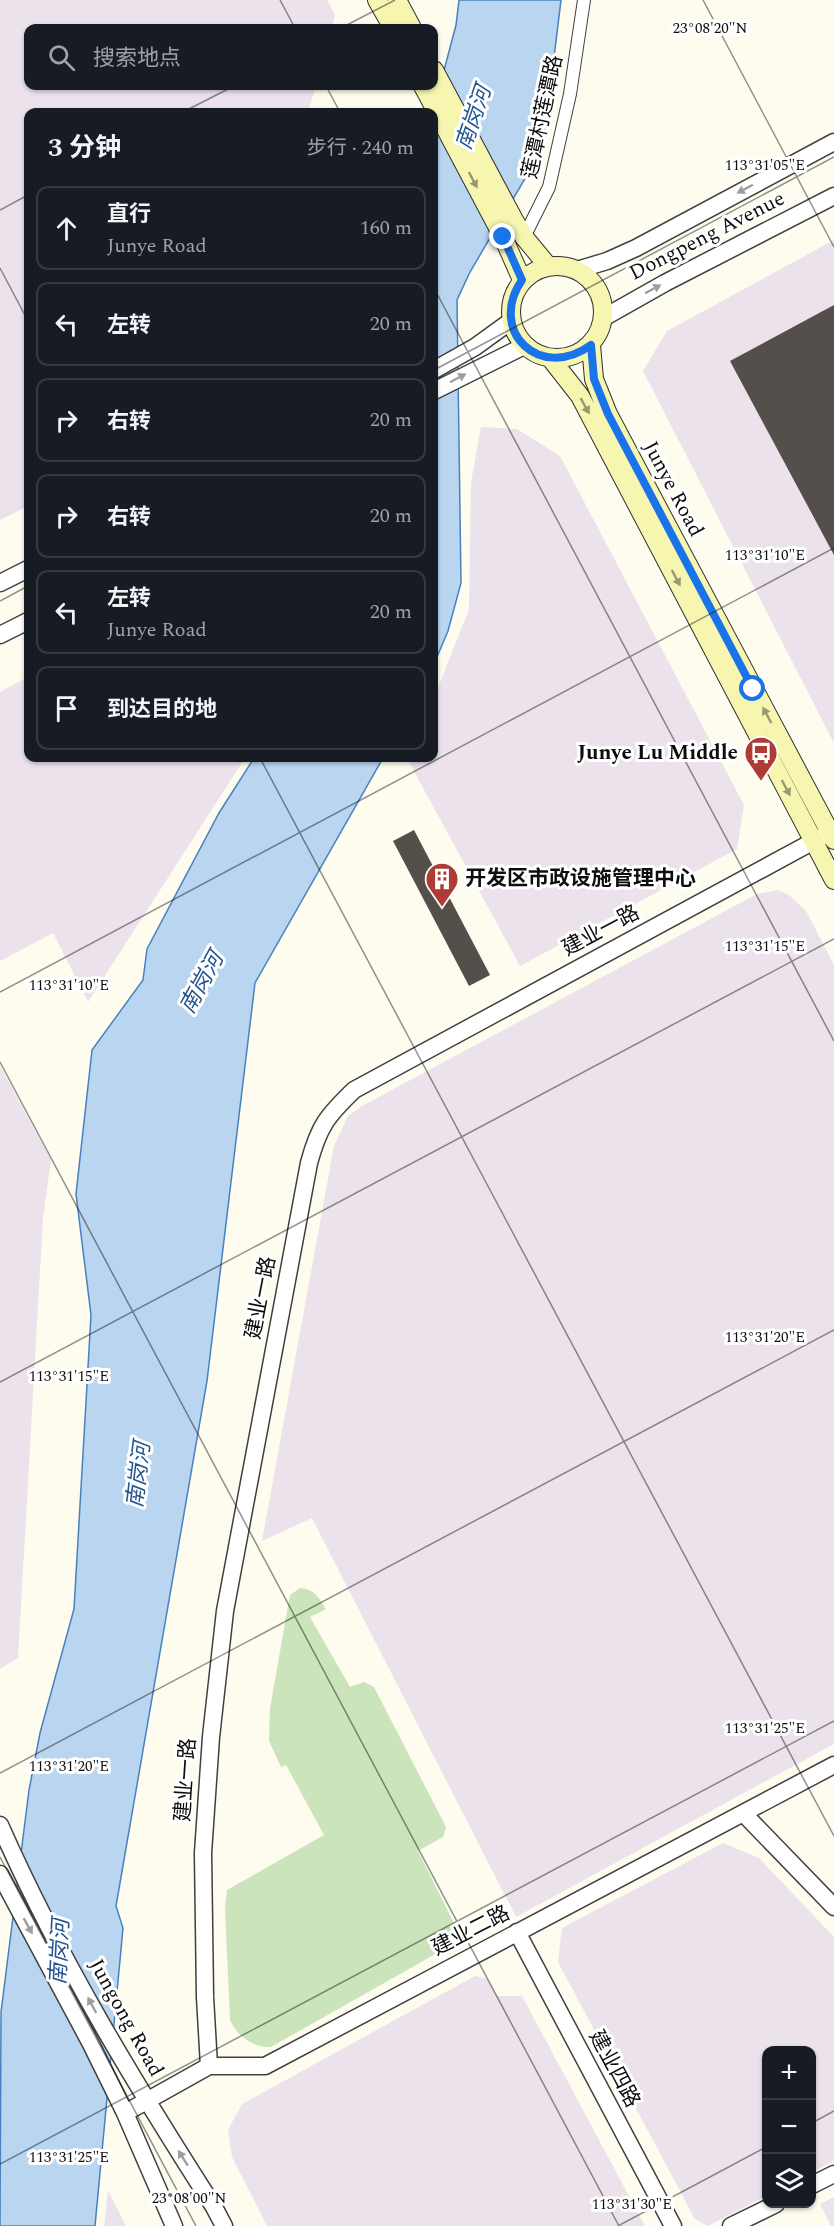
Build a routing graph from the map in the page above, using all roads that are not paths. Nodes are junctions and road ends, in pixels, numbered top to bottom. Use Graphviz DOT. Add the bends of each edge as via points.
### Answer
graph roads {
  1 [pos="377,0"];
  2 [pos="397,0"];
  3 [pos="584,0"];
  4 [pos="391,24"];
  5 [pos="410,24"];
  6 [pos="434,90"];
  7 [pos="435,90"];
  8 [pos="834,142"];
  9 [pos="834,196"];
  10 [pos="524,237"];
  11 [pos="548,266"];
  12 [pos="577,270"];
  13 [pos="522,280"];
  14 [pos="603,318"];
  15 [pos="511,321"];
  16 [pos="591,345"];
  17 [pos="524,346"];
  18 [pos="551,358"];
  19 [pos="438,368"];
  20 [pos="438,389"];
  21 [pos="24,571"];
  22 [pos="0,584"];
  23 [pos="24,623"];
  24 [pos="0,635"];
  25 [pos="833,834"];
  26 [pos="813,841"];
  27 [pos="834,880"];
  28 [pos="834,1765"];
  29 [pos="744,1814"];
  30 [pos="0,1825"];
  31 [pos="0,1874"];
  32 [pos="834,1907"];
  33 [pos="517,1932"];
  34 [pos="208,2066"];
  35 [pos="146,2100"];
  36 [pos="125,2113"];
  37 [pos="834,2174"];
  38 [pos="816,2183"];
  39 [pos="768,2208"];
  40 [pos="174,2226"];
  41 [pos="224,2226"];
  42 [pos="673,2226"];
  43 [pos="731,2226"];
  1 -- 4 [label="main road"];
  2 -- 5 [label="main road"];
  3 -- 10 [label="street, 莲潭村莲潭路" via="570,94 549,187"];
  6 -- 13 [label="main road, one-way"];
  7 -- 10 [label="main road"];
  8 -- 12 [label="street, Dongpeng Avenue, one-way" via="636,248"];
  14 -- 9 [label="street, Dongpeng Avenue, one-way"];
  10 -- 11 [label="main road"];
  11 -- 12 [label="main road"];
  11 -- 13 [label="main road"];
  12 -- 14 [label="main road" via="598,290"];
  13 -- 15 [label="main road" via="510,306"];
  14 -- 16 [label="main road"];
  15 -- 17 [label="main road"];
  15 -- 19 [label="street"];
  16 -- 18 [label="main road" via="565,358"];
  25 -- 16 [label="main road, Junye Road, one-way" via="608,414 594,379"];
  17 -- 18 [label="main road"];
  20 -- 17 [label="street, one-way"];
  18 -- 26 [label="main road, Junye Road, one-way" via="580,396"];
  21 -- 22 [label="street"];
  23 -- 24 [label="street"];
  25 -- 26 [label="street, 建业一路"];
  26 -- 27 [label="main road, Junye Road"];
  26 -- 34 [label="street, 建业一路" via="354,1090 328,1115 315,1141 225,1611 203,1853"];
  28 -- 29 [label="street, 建业二路"];
  29 -- 32 [label="street"];
  29 -- 33 [label="street, 建业二路"];
  35 -- 30 [label="street, Jungong Road, one-way"];
  31 -- 36 [label="street, Jungong Road, one-way"];
  33 -- 34 [label="street, 建业二路" via="264,2066"];
  33 -- 42 [label="street, 建业四路"];
  34 -- 35 [label="street, 建业二路"];
  35 -- 36 [label="street, 建业二路"];
  41 -- 35 [label="street, Jungong Road, one-way"];
  36 -- 40 [label="street, Jungong Road"];
  37 -- 38 [label="street"];
  39 -- 43 [label="street"];
}
